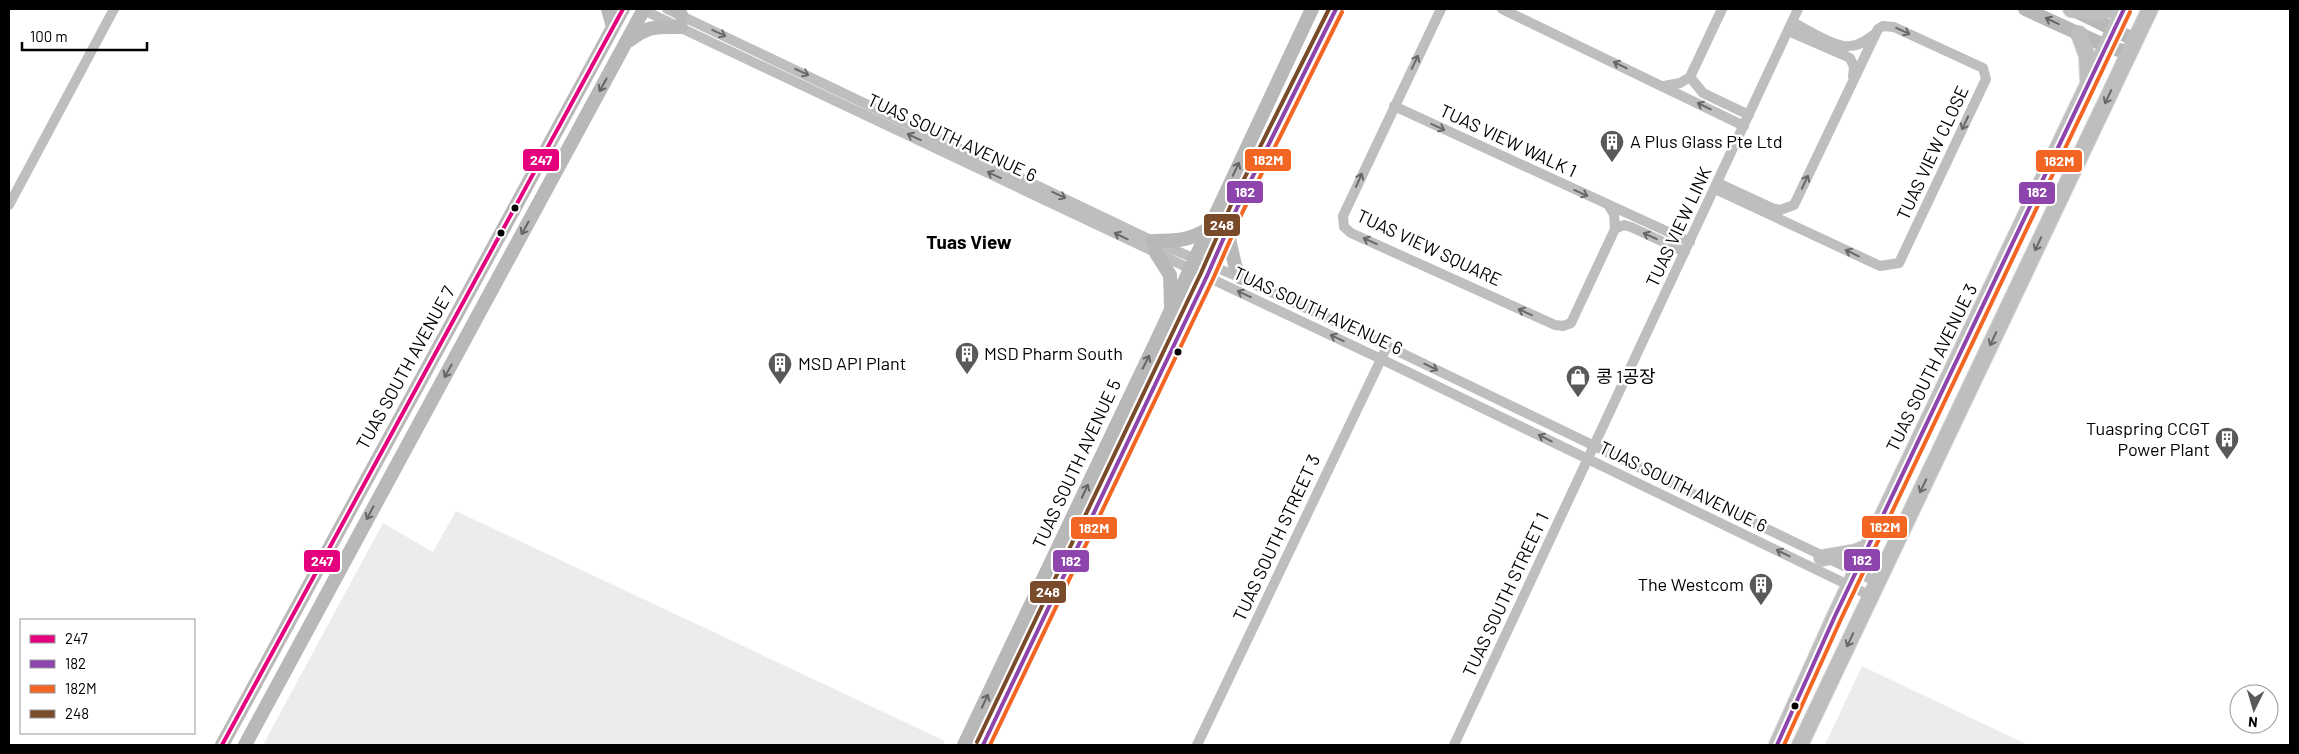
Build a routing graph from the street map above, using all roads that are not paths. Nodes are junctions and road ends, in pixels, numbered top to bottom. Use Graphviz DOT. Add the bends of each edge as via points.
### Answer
graph roads {
  1 [pos="114,9"];
  2 [pos="608,9"];
  3 [pos="623,9"];
  4 [pos="643,9"];
  5 [pos="667,9"];
  6 [pos="1312,9"];
  7 [pos="1336,9"];
  8 [pos="1441,9"];
  9 [pos="1502,9"];
  10 [pos="1722,9"];
  11 [pos="1798,9"];
  12 [pos="2025,9"];
  13 [pos="2070,9"];
  14 [pos="2112,9"];
  15 [pos="2124,9"];
  16 [pos="2150,9"];
  17 [pos="679,17"];
  18 [pos="614,27"];
  19 [pos="1790,27"];
  20 [pos="2114,30"];
  21 [pos="1875,34"];
  22 [pos="2079,34"];
  23 [pos="626,42"];
  24 [pos="2106,46"];
  25 [pos="2132,46"];
  26 [pos="1690,78"];
  27 [pos="1853,80"];
  28 [pos="2088,83"];
  29 [pos="1664,86"];
  30 [pos="1394,106"];
  31 [pos="1749,115"];
  32 [pos="1744,126"];
  33 [pos="1716,186"];
  34 [pos="9,205"];
  35 [pos="1794,205"];
  36 [pos="1610,206"];
  37 [pos="1208,229"];
  38 [pos="1615,229"];
  39 [pos="1801,229"];
  40 [pos="1227,230"];
  41 [pos="1690,242"];
  42 [pos="1154,247"];
  43 [pos="1685,252"];
  44 [pos="1192,264"];
  45 [pos="1209,271"];
  46 [pos="1241,278"];
  47 [pos="1171,310"];
  48 [pos="1387,346"];
  49 [pos="1381,359"];
  50 [pos="1594,447"];
  51 [pos="1589,459"];
  52 [pos="1868,547"];
  53 [pos="1822,558"];
  54 [pos="1853,580"];
  55 [pos="1874,589"];
  56 [pos="222,745"];
  57 [pos="245,745"];
  58 [pos="964,745"];
  59 [pos="983,745"];
  60 [pos="1197,745"];
  61 [pos="1454,745"];
  62 [pos="1777,745"];
  63 [pos="1800,745"];
  1 -- 34 [label="street"];
  2 -- 18 [label="street"];
  3 -- 18 [label="street, TUAS SOUTH AVENUE 7"];
  4 -- 17 [label="street, TUAS SOUTH AVENUE 6"];
  4 -- 23 [label="street"];
  5 -- 17 [label="street, TUAS SOUTH AVENUE 6"];
  37 -- 6 [label="street, TUAS SOUTH AVENUE 5, one-way"];
  7 -- 40 [label="street, TUAS SOUTH AVENUE 5"];
  30 -- 8 [label="street, TUAS VIEW SQUARE, one-way"];
  29 -- 9 [label="street, one-way"];
  10 -- 26 [label="street"];
  11 -- 19 [label="street, TUAS VIEW LINK"];
  22 -- 12 [label="street, one-way"];
  13 -- 14 [label="main road" via="2097,13"];
  13 -- 20 [label="street"];
  15 -- 20 [label="main road, TUAS SOUTH AVENUE 3"];
  16 -- 25 [label="main road"];
  17 -- 23 [label="street" via="643,30"];
  17 -- 42 [label="street, TUAS SOUTH AVENUE 6"];
  18 -- 56 [label="street, TUAS SOUTH AVENUE 7"];
  19 -- 21 [label="street, TUAS VIEW CLOSE" via="1840,46 1860,44"];
  19 -- 27 [label="street" via="1850,58 1854,67"];
  19 -- 31 [label="street, TUAS VIEW LINK"];
  20 -- 24 [label="main road, TUAS SOUTH AVENUE 3"];
  20 -- 25 [label="street"];
  21 -- 27 [label="street"];
  21 -- 39 [label="street, TUAS VIEW CLOSE, one-way" via="1883,26 1894,27 1983,68 1986,80 1899,263 1880,266"];
  22 -- 24 [label="street"];
  22 -- 28 [label="main road" via="2087,56"];
  23 -- 57 [label="street, one-way"];
  24 -- 25 [label="street"];
  24 -- 28 [label="main road, TUAS SOUTH AVENUE 3"];
  25 -- 55 [label="main road, one-way"];
  26 -- 29 [label="street"];
  26 -- 31 [label="street" via="1703,93"];
  35 -- 27 [label="street, one-way"];
  28 -- 52 [label="main road, TUAS SOUTH AVENUE 3"];
  32 -- 29 [label="street, one-way"];
  30 -- 36 [label="street, TUAS VIEW WALK 1, one-way"];
  38 -- 30 [label="street, TUAS VIEW SQUARE, one-way" via="1571,323 1563,326 1554,325 1351,233 1344,227 1343,216"];
  31 -- 32 [label="street, TUAS VIEW LINK"];
  32 -- 33 [label="street, TUAS VIEW LINK"];
  33 -- 35 [label="street" via="1780,210"];
  33 -- 39 [label="street, TUAS VIEW CLOSE"];
  33 -- 41 [label="street, TUAS VIEW LINK"];
  35 -- 39 [label="street" via="1794,217"];
  36 -- 38 [label="street"];
  36 -- 41 [label="street, TUAS VIEW WALK 1"];
  37 -- 42 [label="street" via="1179,242"];
  37 -- 44 [label="street, TUAS SOUTH AVENUE 5"];
  43 -- 38 [label="street, one-way" via="1631,227 1624,225"];
  40 -- 45 [label="street, TUAS SOUTH AVENUE 5"];
  40 -- 46 [label="street"];
  41 -- 43 [label="street, TUAS VIEW LINK"];
  42 -- 44 [label="street, TUAS SOUTH AVENUE 6"];
  42 -- 47 [label="street" via="1170,275"];
  43 -- 50 [label="street, TUAS VIEW LINK"];
  44 -- 45 [label="street, TUAS SOUTH AVENUE 6"];
  44 -- 47 [label="street, TUAS SOUTH AVENUE 5"];
  45 -- 46 [label="street, TUAS SOUTH AVENUE 6"];
  49 -- 45 [label="street, TUAS SOUTH AVENUE 6, one-way"];
  45 -- 59 [label="street, TUAS SOUTH AVENUE 5"];
  46 -- 48 [label="street, TUAS SOUTH AVENUE 6"];
  58 -- 47 [label="street, TUAS SOUTH AVENUE 5, one-way"];
  48 -- 49 [label="street, TUAS SOUTH STREET 3"];
  48 -- 50 [label="street, TUAS SOUTH AVENUE 6, one-way"];
  51 -- 49 [label="street, TUAS SOUTH AVENUE 6, one-way"];
  49 -- 60 [label="street, TUAS SOUTH STREET 3"];
  50 -- 51 [label="street, TUAS VIEW LINK"];
  50 -- 53 [label="street, TUAS SOUTH AVENUE 6"];
  54 -- 51 [label="street, TUAS SOUTH AVENUE 6, one-way"];
  51 -- 61 [label="street, TUAS SOUTH STREET 1"];
  52 -- 53 [label="main road"];
  52 -- 54 [label="main road, TUAS SOUTH AVENUE 3"];
  53 -- 54 [label="street, TUAS SOUTH AVENUE 6"];
  54 -- 55 [label="street, TUAS SOUTH AVENUE 6"];
  54 -- 55 [label="street, TUAS SOUTH AVENUE 6"];
  54 -- 62 [label="main road, TUAS SOUTH AVENUE 3"];
  55 -- 63 [label="main road, one-way"];
}
